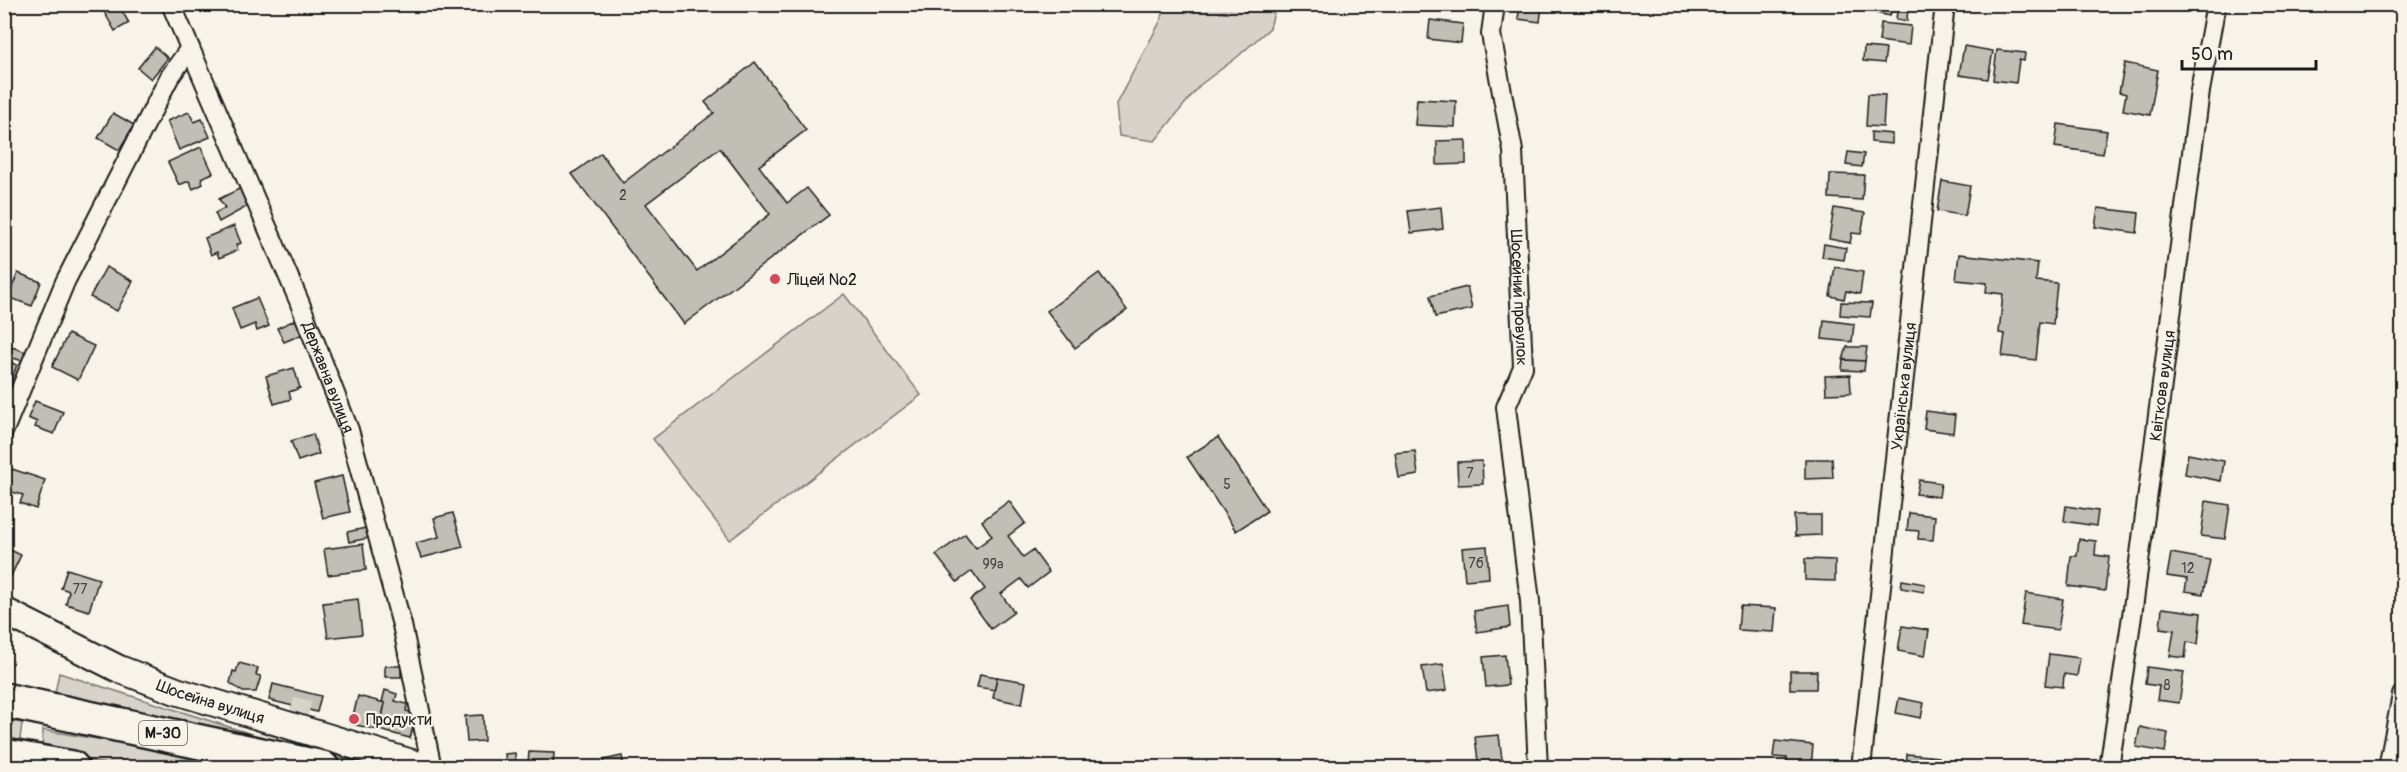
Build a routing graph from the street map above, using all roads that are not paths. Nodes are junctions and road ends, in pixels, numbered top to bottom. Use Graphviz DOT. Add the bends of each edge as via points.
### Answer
graph roads {
  1 [pos="171,4"];
  2 [pos="1495,4"];
  3 [pos="1945,4"];
  4 [pos="2216,4"];
  5 [pos="190,48"];
  6 [pos="4,430"];
  7 [pos="4,611"];
  8 [pos="2403,695"];
  9 [pos="4,700"];
  10 [pos="4,756"];
  11 [pos="72,768"];
  12 [pos="322,768"];
  13 [pos="430,768"];
  14 [pos="1538,768"];
  15 [pos="1861,768"];
  16 [pos="2109,768"];
  17 [pos="2388,768"];
  1 -- 5 [label="street, Державна вулиця"];
  2 -- 14 [label="street, Шосейний провулок" via="1491,34 1513,151 1523,367 1506,407 1530,601"];
  3 -- 15 [label="street, Українська вулиця"];
  4 -- 16 [label="street, Квіткова вулиця" via="2200,91"];
  5 -- 6 [label="street" via="169,78 65,282"];
  5 -- 13 [label="street, Державна вулиця" via="299,302 349,430 402,626"];
  7 -- 13 [label="street, Шосейна вулиця" via="119,669 176,691"];
  8 -- 17 [label="street"];
  9 -- 12 [label="highway, М-30"];
  10 -- 11 [label="highway"];
}
